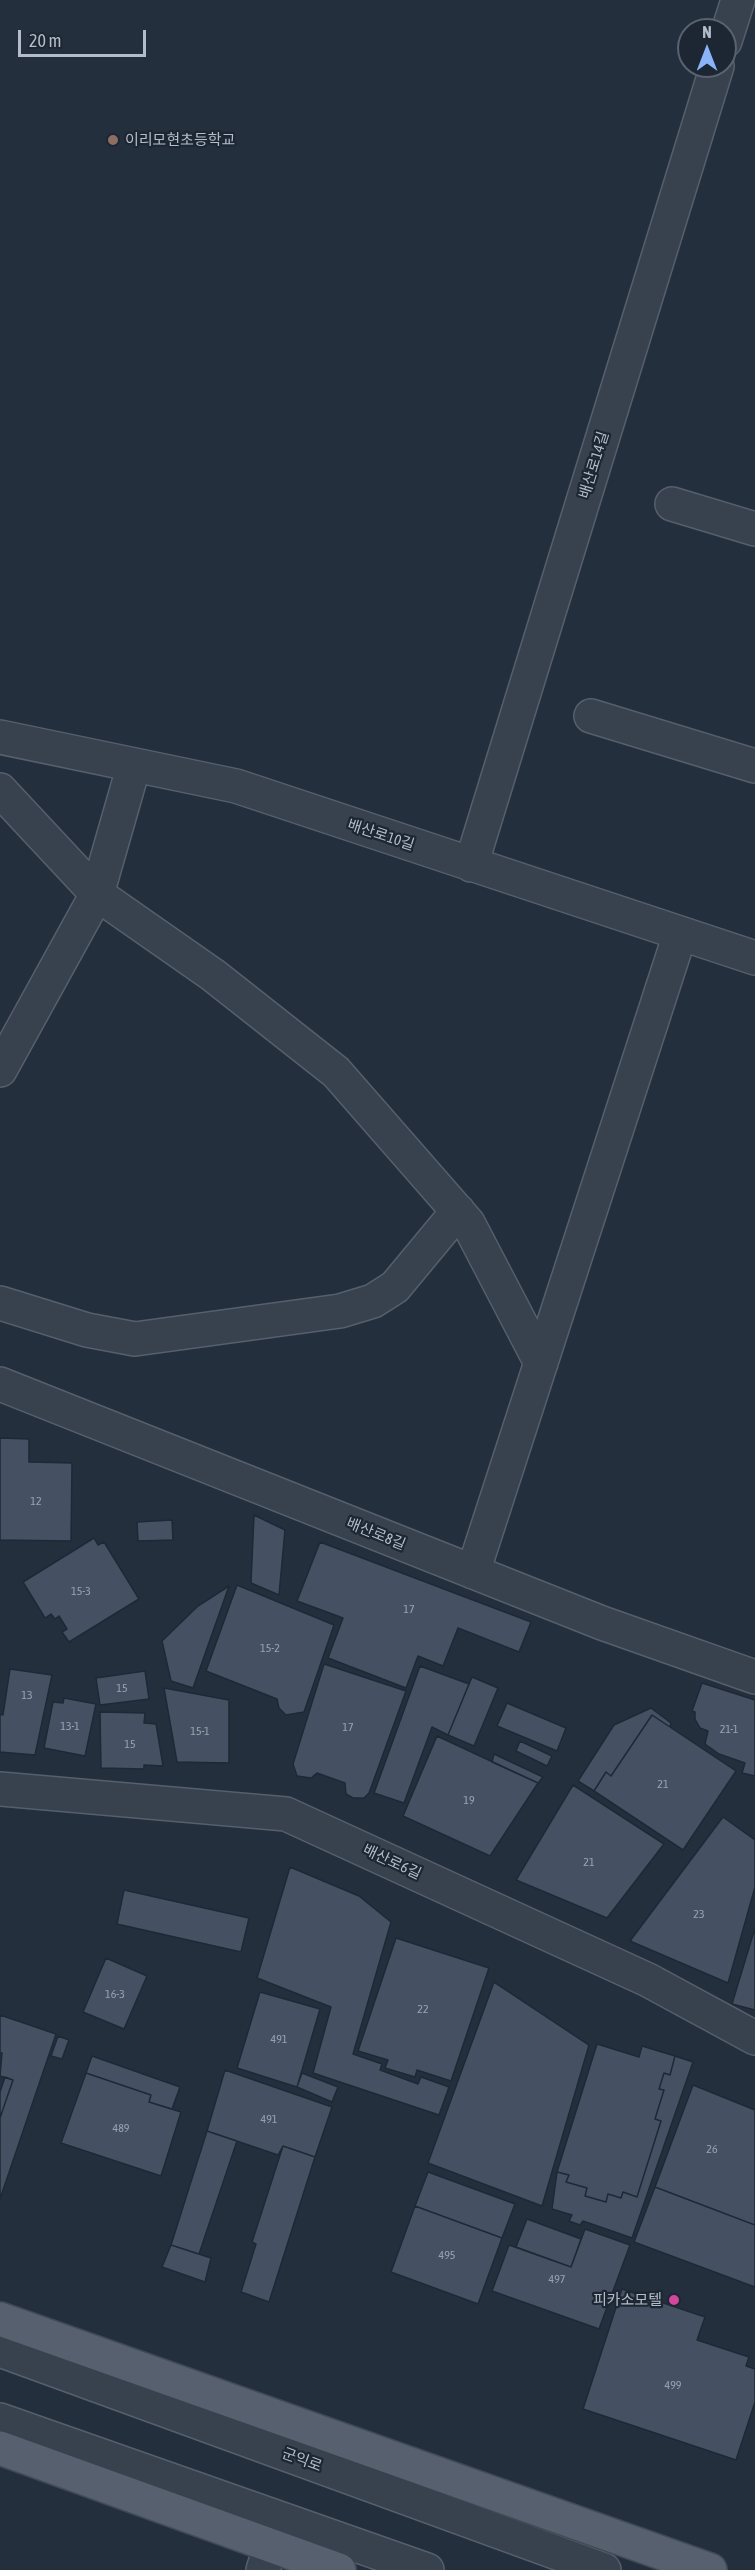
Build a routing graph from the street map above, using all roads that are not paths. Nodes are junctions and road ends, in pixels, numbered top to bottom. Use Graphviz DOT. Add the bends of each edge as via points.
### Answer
graph roads {
  1 [pos="738,0"];
  2 [pos="732,18"];
  3 [pos="713,78"];
  4 [pos="672,504"];
  5 [pos="755,528"];
  6 [pos="591,716"];
  7 [pos="0,737"];
  8 [pos="134,765"];
  9 [pos="755,766"];
  10 [pos="0,790"];
  11 [pos="471,865"];
  12 [pos="97,894"];
  13 [pos="680,934"];
  14 [pos="755,958"];
  15 [pos="0,1070"];
  16 [pos="458,1211"];
  17 [pos="0,1303"];
  18 [pos="541,1363"];
  19 [pos="0,1384"];
  20 [pos="472,1572"];
  21 [pos="755,1677"];
  22 [pos="0,1790"];
  23 [pos="755,2038"];
  24 [pos="0,2319"];
  25 [pos="0,2350"];
  26 [pos="0,2420"];
  27 [pos="0,2448"];
  28 [pos="267,2557"];
  29 [pos="339,2570"];
  30 [pos="427,2570"];
  31 [pos="604,2570"];
  32 [pos="710,2570"];
  1 -- 2 [label="street"];
  3 -- 11 [label="street, 배산로14길"];
  4 -- 5 [label="street"];
  6 -- 9 [label="street"];
  7 -- 8 [label="street, 배산로10길"];
  8 -- 11 [label="street, 배산로10길" via="236,786"];
  8 -- 12 [label="street"];
  10 -- 12 [label="street"];
  11 -- 13 [label="street, 배산로10길"];
  12 -- 15 [label="street"];
  12 -- 16 [label="street" via="213,975 336,1072"];
  13 -- 14 [label="street, 배산로10길"];
  13 -- 18 [label="street"];
  16 -- 17 [label="street" via="395,1287 373,1301 340,1311 135,1339 87,1330"];
  16 -- 18 [label="street" via="468,1223"];
  18 -- 20 [label="street"];
  19 -- 20 [label="street, 배산로8길"];
  20 -- 21 [label="street, 배산로8길"];
  22 -- 23 [label="street, 배산로6길" via="286,1814 648,1980"];
  24 -- 32 [label="main road"];
  25 -- 31 [label="street, 군익로"];
  26 -- 30 [label="street"];
  27 -- 28 [label="main road"];
  28 -- 29 [label="main road"];
}
